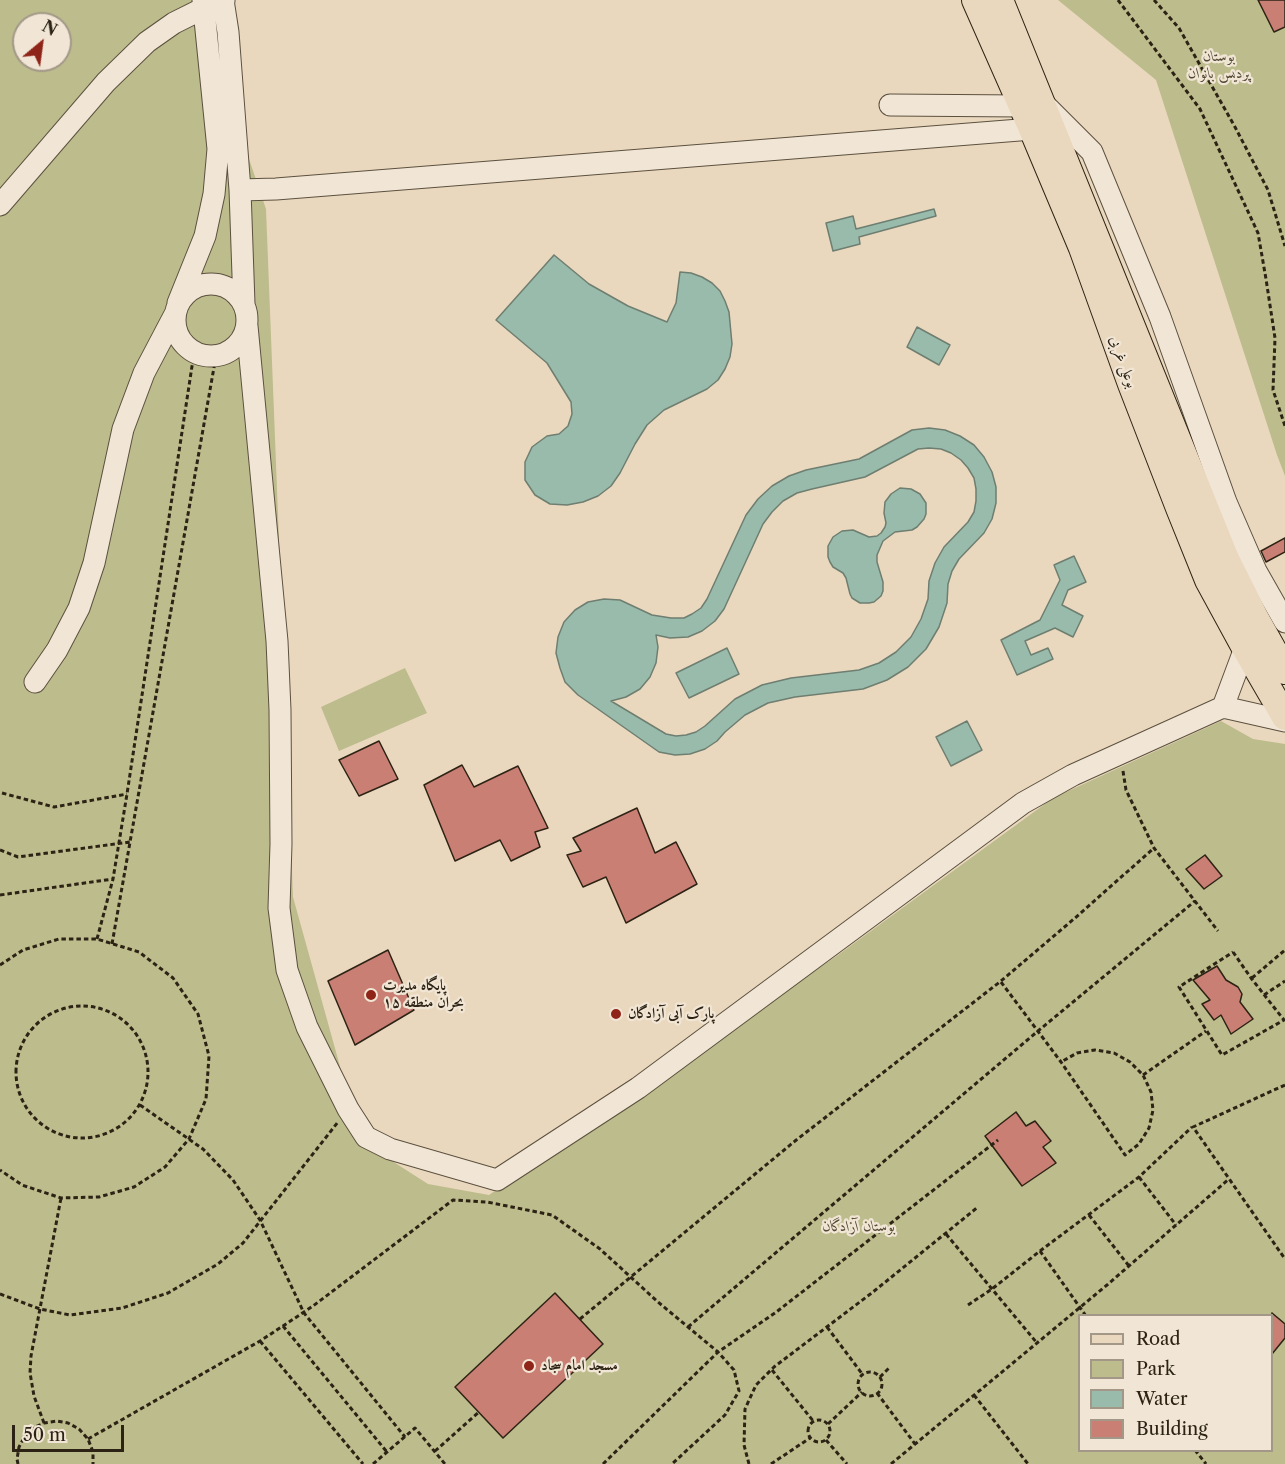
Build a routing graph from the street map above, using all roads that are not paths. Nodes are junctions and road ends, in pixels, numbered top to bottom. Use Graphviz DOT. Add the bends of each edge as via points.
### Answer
graph roads {
  1 [pos="975,0"];
  2 [pos="1000,0"];
  3 [pos="214,2"];
  4 [pos="890,105"];
  5 [pos="1031,112"];
  6 [pos="240,190"];
  7 [pos="0,205"];
  8 [pos="244,304"];
  9 [pos="177,308"];
  10 [pos="247,326"];
  11 [pos="1285,622"];
  12 [pos="1245,648"];
  13 [pos="1285,671"];
  14 [pos="35,682"];
  15 [pos="1223,706"];
  16 [pos="1285,719"];
  1 -- 5 [label="main road, بوعلی غربی"];
  2 -- 5 [label="main road, بوعلی غربی"];
  3 -- 6 [label="street" via="228,32"];
  3 -- 7 [label="street" via="147,42 106,82"];
  3 -- 9 [label="street" via="218,149 214,194 205,236"];
  4 -- 5 [label="street"];
  5 -- 6 [label="street"];
  5 -- 11 [label="street" via="1092,152 1160,317 1226,502 1256,571"];
  5 -- 12 [label="main road, بوعلی غربی" via="1204,570"];
  5 -- 13 [label="main road, بوعلی غربی" via="1226,559"];
  6 -- 8 [label="street"];
  8 -- 9 [label="street" via="228,288 206,284 185,294"];
  8 -- 10 [label="street"];
  9 -- 10 [label="street" via="178,336 194,352 205,356 227,353 243,337"];
  9 -- 14 [label="street" via="144,374 123,429 94,563 80,608"];
  10 -- 15 [label="street" via="277,641 279,908 287,970 307,1027 348,1109 366,1137 390,1149 497,1180 638,1088 1023,803 1073,775"];
  12 -- 15 [label="street"];
  12 -- 16 [label="main road, بوعلی غربی"];
  15 -- 16 [label="street"];
}
